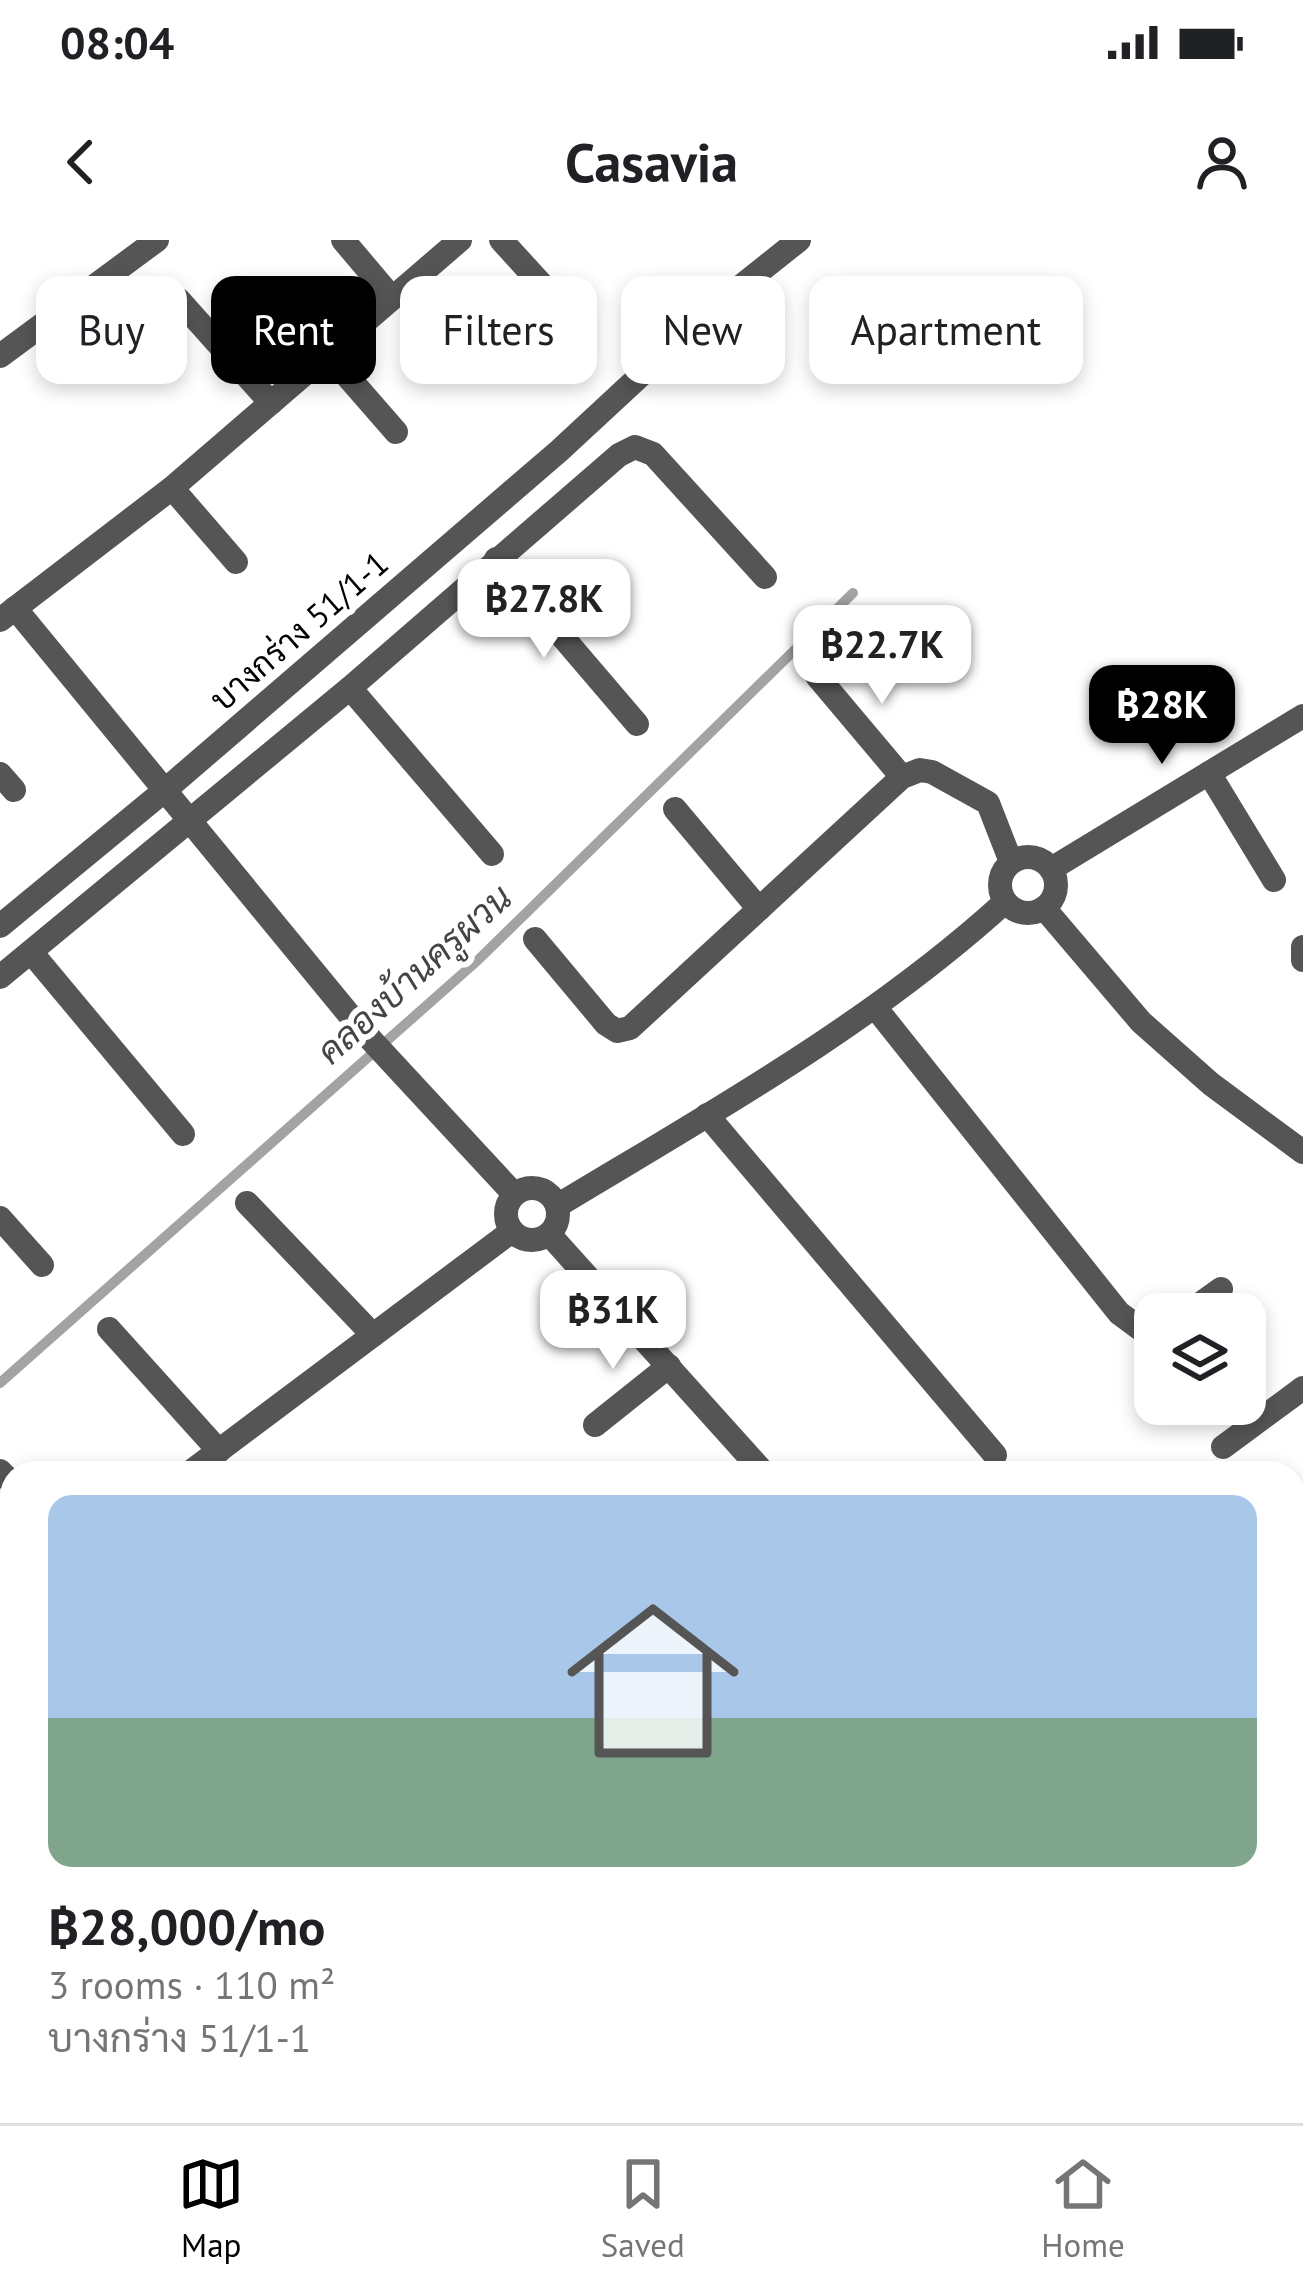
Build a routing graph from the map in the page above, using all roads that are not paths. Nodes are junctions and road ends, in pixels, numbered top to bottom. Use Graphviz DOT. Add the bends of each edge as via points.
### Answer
graph roads {
  1 [pos="157,240"];
  2 [pos="343,240"];
  3 [pos="460,240"];
  4 [pos="501,240"];
  5 [pos="799,240"];
  6 [pos="533,276"];
  7 [pos="392,298"];
  8 [pos="187,309"];
  9 [pos="376,312"];
  10 [pos="0,356"];
  11 [pos="293,384"];
  12 [pos="354,384"];
  13 [pos="272,403"];
  14 [pos="395,432"];
  15 [pos="172,488"];
  16 [pos="496,559"];
  17 [pos="236,562"];
  18 [pos="765,577"];
  19 [pos="7,614"];
  20 [pos="817,676"];
  21 [pos="350,688"];
  22 [pos="1303,716"];
  23 [pos="637,724"];
  24 [pos="1209,773"];
  25 [pos="902,777"];
  26 [pos="164,790"];
  27 [pos="675,809"];
  28 [pos="190,822"];
  29 [pos="492,854"];
  30 [pos="1012,862"];
  31 [pos="1052,869"];
  32 [pos="1274,880"];
  33 [pos="1005,902"];
  34 [pos="1045,908"];
  35 [pos="759,909"];
  36 [pos="0,926"];
  37 [pos="535,939"];
  38 [pos="1303,947"];
  39 [pos="31,952"];
  40 [pos="1303,961"];
  41 [pos="0,977"];
  42 [pos="875,1007"];
  43 [pos="707,1114"];
  44 [pos="183,1134"];
  45 [pos="1303,1152"];
  46 [pos="514,1194"];
  47 [pos="248,1203"];
  48 [pos="557,1205"];
  49 [pos="0,1217"];
  50 [pos="512,1232"];
  51 [pos="549,1234"];
  52 [pos="41,1265"];
  53 [pos="1221,1289"];
  54 [pos="1215,1293"];
  55 [pos="1134,1324"];
  56 [pos="110,1329"];
  57 [pos="373,1335"];
  58 [pos="669,1366"];
  59 [pos="1303,1388"];
  60 [pos="595,1425"];
  61 [pos="1223,1447"];
  62 [pos="219,1451"];
  63 [pos="995,1454"];
  64 [pos="205,1461"];
  65 [pos="753,1461"];
  1 -- 10 [label="street"];
  2 -- 7 [label="street"];
  3 -- 7 [label="street"];
  4 -- 6 [label="street"];
  5 -- 26 [label="street, บางกร่าง 51/1-1"];
  7 -- 9 [label="street"];
  8 -- 13 [label="street"];
  11 -- 13 [label="street"];
  12 -- 14 [label="street"];
  13 -- 15 [label="street"];
  15 -- 17 [label="street"];
  15 -- 19 [label="street"];
  16 -- 18 [label="street" via="635,448 653,454"];
  16 -- 21 [label="street"];
  16 -- 23 [label="street"];
  19 -- 26 [label="street"];
  20 -- 25 [label="street"];
  21 -- 28 [label="street"];
  21 -- 29 [label="street"];
  22 -- 24 [label="street"];
  24 -- 31 [label="street"];
  24 -- 32 [label="street"];
  25 -- 30 [label="street" via="932,772 988,803"];
  25 -- 35 [label="street"];
  26 -- 28 [label="street"];
  26 -- 36 [label="street, บางกร่าง 51/1-1"];
  27 -- 35 [label="street"];
  28 -- 39 [label="street"];
  28 -- 46 [label="street" via="361,1028"];
  30 -- 31 [label="street" via="1033,857"];
  30 -- 33 [label="street" via="1000,880"];
  31 -- 34 [label="street" via="1056,890"];
  33 -- 34 [label="street" via="1024,913"];
  33 -- 42 [label="street"];
  34 -- 45 [label="street" via="1141,1022"];
  35 -- 37 [label="street" via="630,1028 616,1031"];
  38 -- 40 [label="street"];
  39 -- 41 [label="street"];
  39 -- 44 [label="street"];
  42 -- 43 [label="street"];
  42 -- 55 [label="street"];
  43 -- 48 [label="street"];
  43 -- 63 [label="street"];
  46 -- 48 [label="street" via="544,1190"];
  46 -- 50 [label="street" via="506,1212"];
  47 -- 57 [label="street"];
  48 -- 51 [label="street"];
  49 -- 52 [label="street"];
  50 -- 51 [label="street" via="530,1240"];
  50 -- 57 [label="street"];
  51 -- 58 [label="street"];
  53 -- 54 [label="street"];
  56 -- 62 [label="street"];
  57 -- 62 [label="street"];
  58 -- 60 [label="street"];
  58 -- 65 [label="street"];
  59 -- 61 [label="street"];
  62 -- 64 [label="street"];
}
